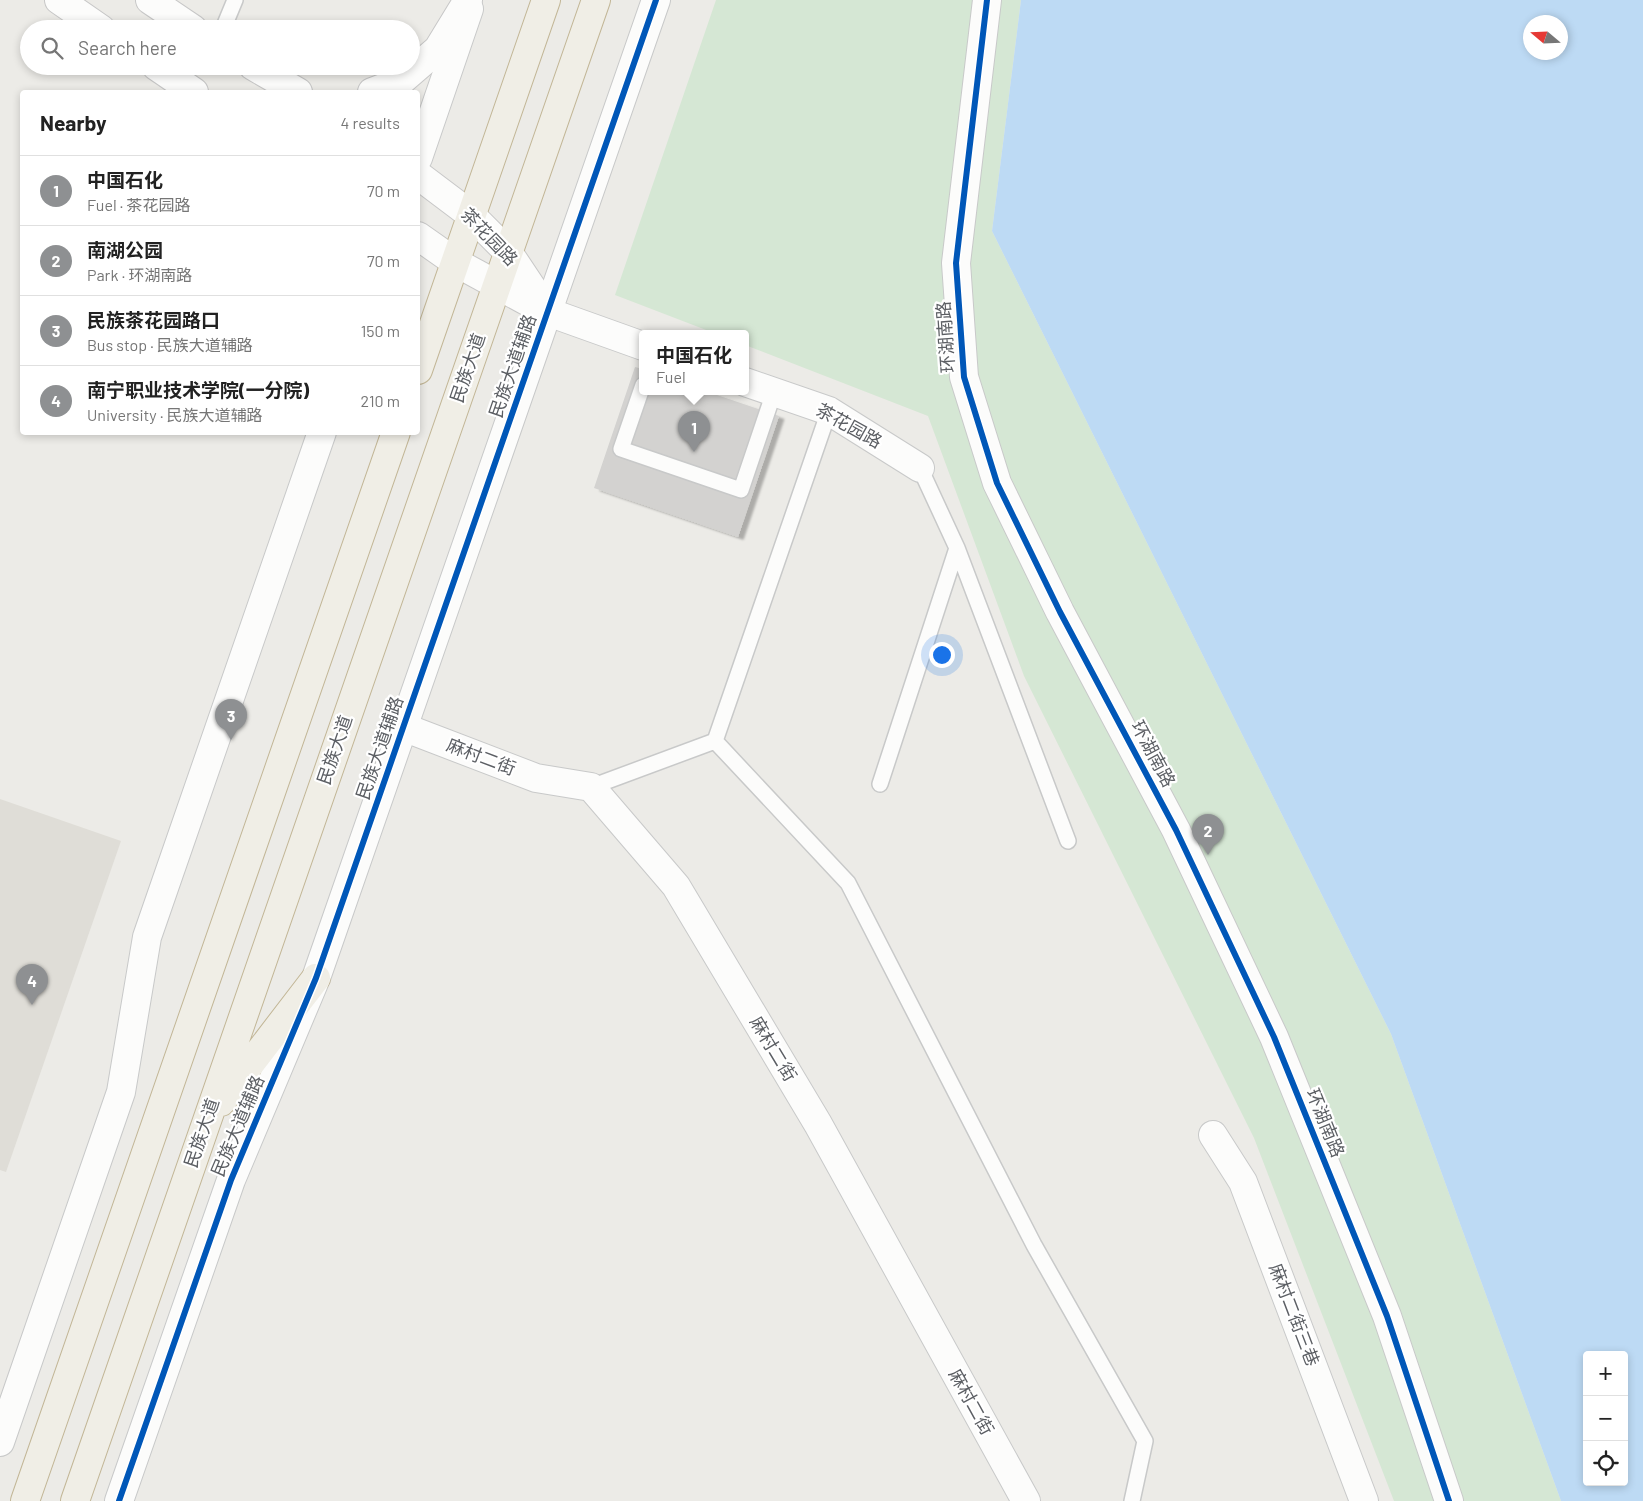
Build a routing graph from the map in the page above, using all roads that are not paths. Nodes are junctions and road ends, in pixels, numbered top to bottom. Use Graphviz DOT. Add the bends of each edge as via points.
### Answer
graph roads {
  1 [pos="59,0"];
  2 [pos="150,0"];
  3 [pos="235,0"];
  4 [pos="468,0"];
  5 [pos="472,0"];
  6 [pos="546,0"];
  7 [pos="596,0"];
  8 [pos="656,0"];
  9 [pos="987,0"];
  10 [pos="88,20"];
  11 [pos="179,20"];
  12 [pos="227,20"];
  13 [pos="420,65"];
  14 [pos="169,75"];
  15 [pos="269,75"];
  16 [pos="408,75"];
  17 [pos="190,90"];
  18 [pos="295,90"];
  19 [pos="377,90"];
  20 [pos="420,152"];
  21 [pos="420,177"];
  22 [pos="471,215"];
  23 [pos="420,237"];
  24 [pos="508,252"];
  25 [pos="455,262"];
  26 [pos="496,286"];
  27 [pos="548,312"];
  28 [pos="639,345"];
  29 [pos="420,364"];
  30 [pos="749,383"];
  31 [pos="774,392"];
  32 [pos="640,395"];
  33 [pos="829,411"];
  34 [pos="321,435"];
  35 [pos="395,435"];
  36 [pos="920,468"];
  37 [pos="956,548"];
  38 [pos="404,727"];
  39 [pos="715,741"];
  40 [pos="880,784"];
  41 [pos="591,787"];
  42 [pos="1068,840"];
  43 [pos="316,978"];
  44 [pos="207,1121"];
  45 [pos="1213,1135"];
  46 [pos="0,1442"];
  47 [pos="25,1501"];
  48 [pos="75,1501"];
  49 [pos="120,1501"];
  50 [pos="1026,1501"];
  51 [pos="1132,1501"];
  52 [pos="1364,1501"];
  53 [pos="1449,1501"];
  1 -- 10 [label="street"];
  2 -- 11 [label="street"];
  3 -- 12 [label="lane"];
  4 -- 13 [label="street" via="438,49"];
  5 -- 20 [label="street"];
  6 -- 22 [label="highway"];
  7 -- 24 [label="highway, 民族大道"];
  8 -- 27 [label="street, 民族大道辅路"];
  9 -- 53 [label="street, 环湖南路" via="956,263 964,377 997,483 1060,612 1176,830 1274,1036 1386,1316"];
  14 -- 17 [label="street"];
  15 -- 18 [label="street"];
  16 -- 19 [label="street"];
  21 -- 22 [label="street, 茶花园路"];
  22 -- 24 [label="street, 茶花园路"];
  22 -- 25 [label="highway"];
  23 -- 25 [label="street, 茶花园路"];
  24 -- 26 [label="highway, 民族大道"];
  24 -- 27 [label="street, 茶花园路"];
  25 -- 26 [label="street, 茶花园路"];
  25 -- 29 [label="highway"];
  26 -- 27 [label="street, 茶花园路"];
  26 -- 44 [label="highway, 民族大道"];
  27 -- 28 [label="street, 茶花园路"];
  27 -- 38 [label="street, 民族大道辅路"];
  30 -- 31 [label="street, 茶花园路"];
  31 -- 32 [label="lane" via="741,490 621,449"];
  31 -- 33 [label="street, 茶花园路"];
  33 -- 36 [label="street, 茶花园路"];
  33 -- 39 [label="lane"];
  34 -- 46 [label="street" via="146,937 121,1092"];
  35 -- 47 [label="highway"];
  36 -- 37 [label="lane"];
  37 -- 40 [label="lane"];
  37 -- 42 [label="lane"];
  38 -- 41 [label="street, 麻村二街" via="536,778"];
  38 -- 43 [label="street, 民族大道辅路"];
  39 -- 41 [label="lane"];
  39 -- 51 [label="lane" via="848,883 1034,1245 1145,1441"];
  41 -- 50 [label="street, 麻村二街" via="676,886 818,1124"];
  43 -- 44 [label="highway"];
  43 -- 49 [label="street, 民族大道辅路" via="231,1180"];
  44 -- 48 [label="highway, 民族大道"];
  45 -- 52 [label="street, 麻村二街三巷" via="1243,1182"];
}
